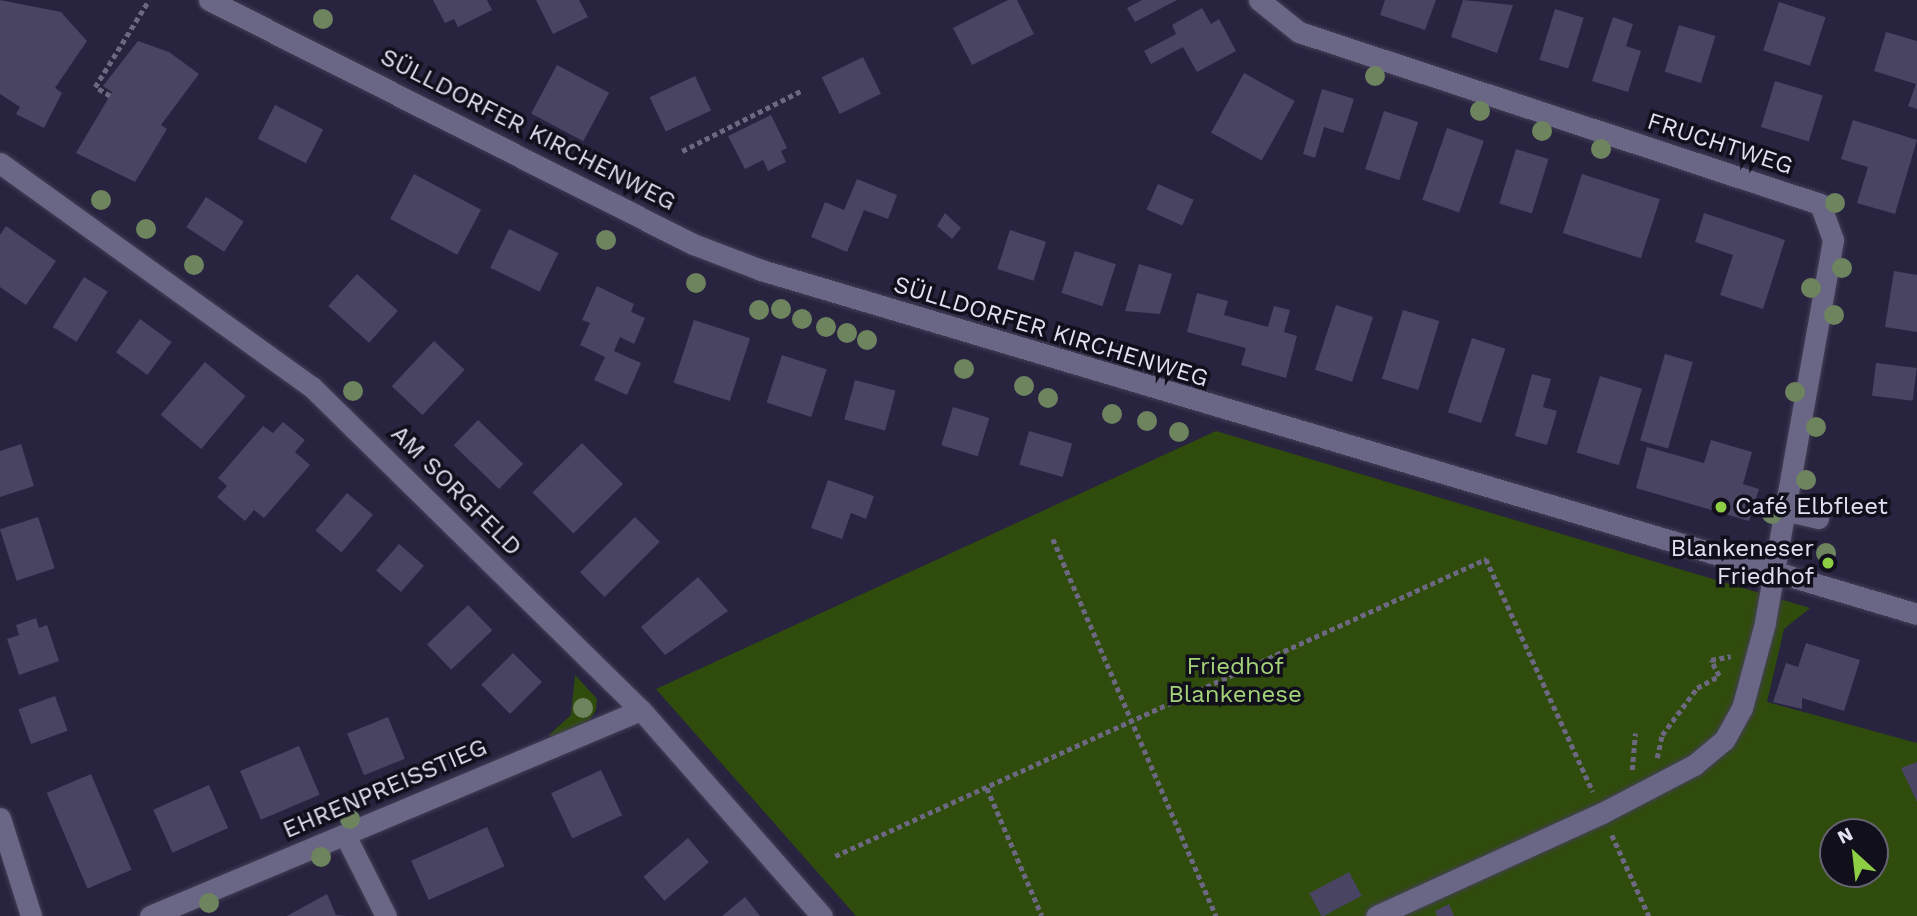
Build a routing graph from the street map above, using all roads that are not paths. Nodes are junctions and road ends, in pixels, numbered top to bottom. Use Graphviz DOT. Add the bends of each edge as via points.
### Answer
graph roads {
  1 [pos="209,0"];
  2 [pos="1258,0"];
  3 [pos="0,163"];
  4 [pos="1788,511"];
  5 [pos="1818,518"];
  6 [pos="1776,570"];
  7 [pos="1917,614"];
  8 [pos="641,710"];
  9 [pos="0,818"];
  10 [pos="345,835"];
  11 [pos="31,916"];
  12 [pos="150,916"];
  13 [pos="386,916"];
  14 [pos="821,916"];
  15 [pos="1376,916"];
  1 -- 6 [label="street, SÜLLDORFER KIRCHENWEG" via="693,244 761,270 1646,538"];
  2 -- 4 [label="street, FRUCHTWEG" via="1299,32 1820,204 1833,240"];
  3 -- 8 [label="street, AM SORGFELD" via="312,387"];
  4 -- 5 [label="street"];
  4 -- 6 [label="street, FRUCHTWEG"];
  6 -- 7 [label="street, SÜLLDORFER KIRCHENWEG"];
  6 -- 15 [label="street, FRUCHTWEG" via="1742,708 1724,740 1663,782 1602,813"];
  8 -- 10 [label="street, EHRENPREISSTIEG"];
  8 -- 14 [label="street, AM SORGFELD"];
  9 -- 11 [label="street"];
  10 -- 12 [label="street, EHRENPREISSTIEG"];
  10 -- 13 [label="street"];
}
